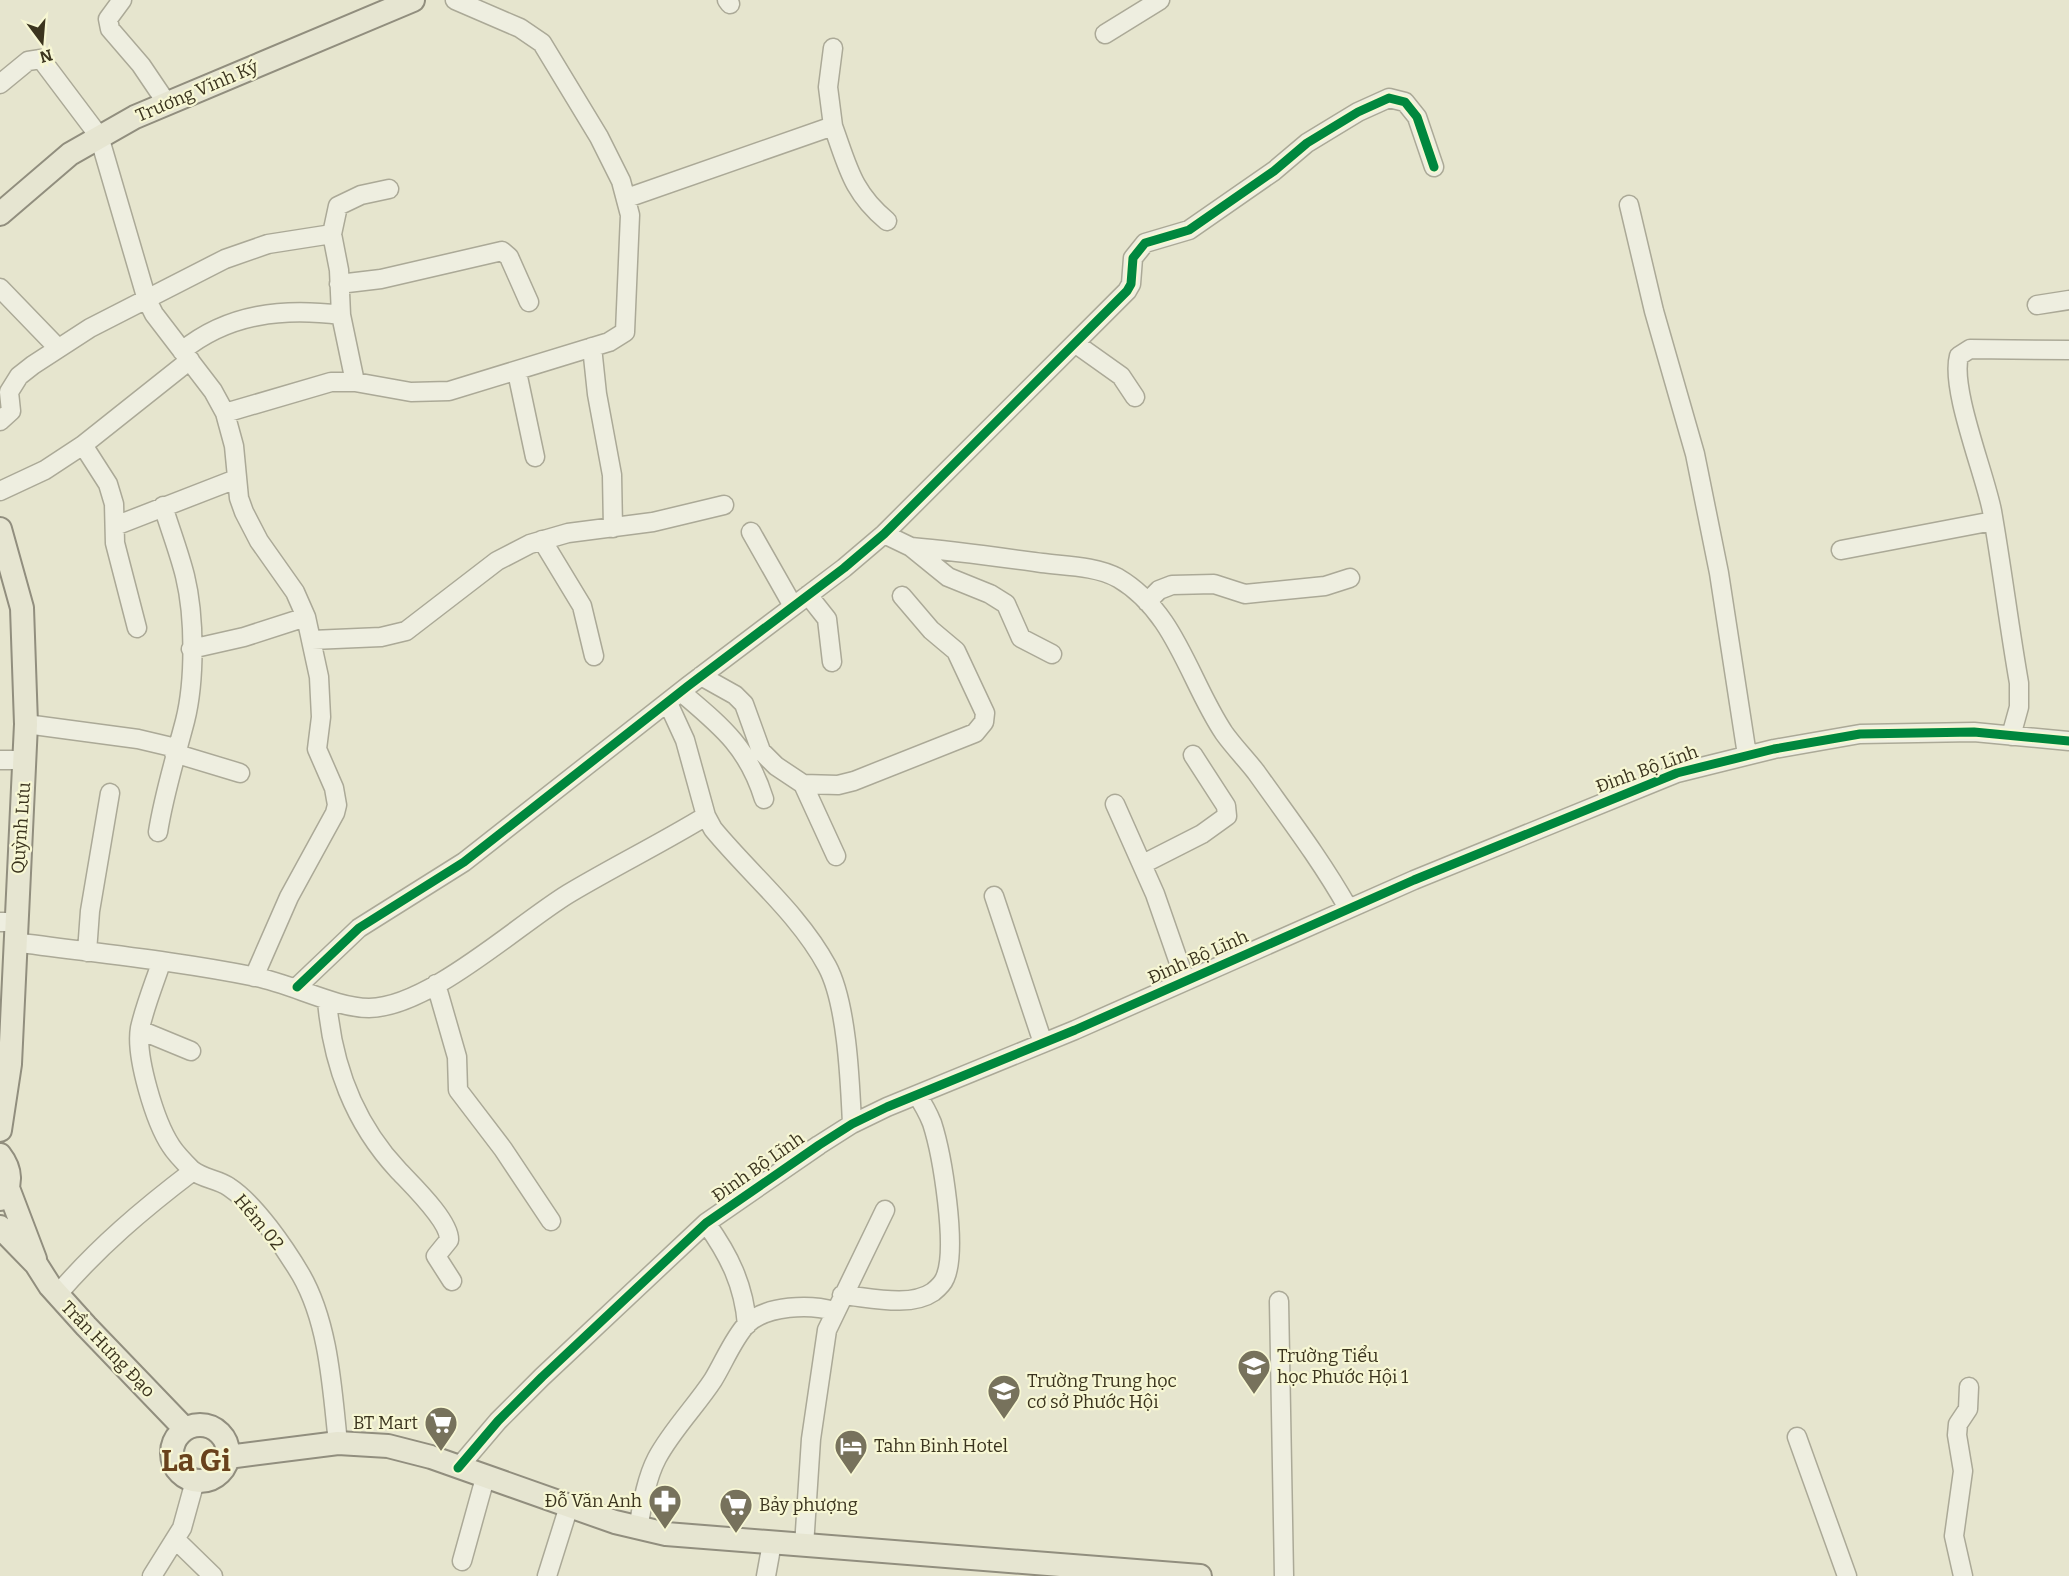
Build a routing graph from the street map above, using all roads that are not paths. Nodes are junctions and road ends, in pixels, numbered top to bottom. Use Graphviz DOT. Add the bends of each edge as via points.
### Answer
graph roads {
  1 [pos="122,0"];
  2 [pos="413,0"];
  3 [pos="455,0"];
  4 [pos="1160,0"];
  5 [pos="1105,34"];
  6 [pos="833,48"];
  7 [pos="0,84"];
  8 [pos="166,102"];
  9 [pos="833,126"];
  10 [pos="99,136"];
  11 [pos="1434,167"];
  12 [pos="389,189"];
  13 [pos="627,198"];
  14 [pos="1629,205"];
  15 [pos="0,214"];
  16 [pos="887,221"];
  17 [pos="332,234"];
  18 [pos="339,284"];
  19 [pos="0,288"];
  20 [pos="147,300"];
  21 [pos="2069,300"];
  22 [pos="529,302"];
  23 [pos="2037,305"];
  24 [pos="340,315"];
  25 [pos="1076,344"];
  26 [pos="592,347"];
  27 [pos="58,348"];
  28 [pos="2069,350"];
  29 [pos="186,356"];
  30 [pos="517,372"];
  31 [pos="355,382"];
  32 [pos="1135,398"];
  33 [pos="225,413"];
  34 [pos="0,421"];
  35 [pos="83,446"];
  36 [pos="535,457"];
  37 [pos="236,479"];
  38 [pos="0,491"];
  39 [pos="724,505"];
  40 [pos="163,506"];
  41 [pos="1993,521"];
  42 [pos="115,526"];
  43 [pos="613,528"];
  44 [pos="0,529"];
  45 [pos="751,532"];
  46 [pos="884,534"];
  47 [pos="542,540"];
  48 [pos="911,547"];
  49 [pos="1841,549"];
  50 [pos="1350,578"];
  51 [pos="808,596"];
  52 [pos="902,596"];
  53 [pos="1147,602"];
  54 [pos="793,606"];
  55 [pos="306,617"];
  56 [pos="137,628"];
  57 [pos="312,640"];
  58 [pos="191,649"];
  59 [pos="1052,654"];
  60 [pos="594,656"];
  61 [pos="832,662"];
  62 [pos="701,676"];
  63 [pos="674,697"];
  64 [pos="26,724"];
  65 [pos="2011,736"];
  66 [pos="2069,741"];
  67 [pos="175,750"];
  68 [pos="1193,755"];
  69 [pos="1747,755"];
  70 [pos="0,760"];
  71 [pos="25,760"];
  72 [pos="240,773"];
  73 [pos="803,784"];
  74 [pos="110,793"];
  75 [pos="764,800"];
  76 [pos="1115,804"];
  77 [pos="705,816"];
  78 [pos="158,832"];
  79 [pos="836,856"];
  80 [pos="1143,864"];
  81 [pos="994,896"];
  82 [pos="1348,908"];
  83 [pos="10,929"];
  84 [pos="87,952"];
  85 [pos="161,963"];
  86 [pos="254,977"];
  87 [pos="1185,980"];
  88 [pos="436,984"];
  89 [pos="297,987"];
  90 [pos="327,1000"];
  91 [pos="140,1030"];
  92 [pos="1043,1043"];
  93 [pos="191,1051"];
  94 [pos="917,1095"];
  95 [pos="852,1124"];
  96 [pos="0,1130"];
  97 [pos="0,1155"];
  98 [pos="193,1171"];
  99 [pos="4,1193"];
  100 [pos="885,1210"];
  101 [pos="551,1221"];
  102 [pos="706,1223"];
  103 [pos="0,1227"];
  104 [pos="36,1264"];
  105 [pos="452,1281"];
  106 [pos="57,1295"];
  107 [pos="1279,1301"];
  108 [pos="838,1303"];
  109 [pos="747,1324"];
  110 [pos="1969,1387"];
  111 [pos="185,1429"];
  112 [pos="1797,1437"];
  113 [pos="338,1443"];
  114 [pos="228,1457"];
  115 [pos="458,1468"];
  116 [pos="486,1478"];
  117 [pos="195,1481"];
  118 [pos="569,1506"];
  119 [pos="638,1529"];
  120 [pos="176,1540"];
  121 [pos="772,1543"];
  122 [pos="804,1546"];
  123 [pos="462,1561"];
  124 [pos="1120,1573"];
  125 [pos="152,1576"];
  126 [pos="213,1576"];
  127 [pos="547,1576"];
  128 [pos="766,1576"];
  129 [pos="1200,1576"];
  130 [pos="1284,1576"];
  131 [pos="1847,1576"];
  132 [pos="1963,1576"];
  1 -- 8 [label="street" via="108,19 110,29"];
  2 -- 8 [label="main road, Trương Vĩnh Ký"];
  3 -- 13 [label="street" via="520,28 542,43 599,137"];
  4 -- 5 [label="street"];
  6 -- 9 [label="street" via="828,87"];
  7 -- 10 [label="street" via="28,61 41,59"];
  8 -- 10 [label="main road, Trương Vĩnh Ký"];
  9 -- 13 [label="street"];
  9 -- 16 [label="street" via="858,192"];
  10 -- 15 [label="main road, Trương Vĩnh Ký" via="45,173"];
  10 -- 20 [label="street"];
  11 -- 25 [label="street" via="1412,108 1397,98 1377,102 1307,143 1275,171 1189,230 1145,243 1133,258 1127,291"];
  12 -- 17 [label="street" via="361,195 338,206"];
  13 -- 26 [label="street" via="630,234 626,328 616,339"];
  14 -- 69 [label="street" via="1695,454 1719,573"];
  17 -- 18 [label="street"];
  17 -- 20 [label="street" via="249,249"];
  18 -- 22 [label="street" via="381,279 502,251 507,252"];
  18 -- 24 [label="street"];
  19 -- 27 [label="street"];
  20 -- 27 [label="street"];
  20 -- 29 [label="street"];
  21 -- 23 [label="street"];
  24 -- 29 [label="street" via="303,310 266,313 215,329 199,338"];
  24 -- 31 [label="street"];
  25 -- 32 [label="street" via="1121,376"];
  25 -- 46 [label="street"];
  26 -- 30 [label="street"];
  26 -- 43 [label="street" via="612,475"];
  27 -- 34 [label="street" via="19,376 9,392 11,411"];
  28 -- 41 [label="street" via="1970,349 1959,356 1964,410"];
  29 -- 33 [label="street"];
  29 -- 35 [label="street"];
  30 -- 31 [label="street" via="433,393 394,391"];
  30 -- 36 [label="street"];
  31 -- 33 [label="street" via="314,385"];
  33 -- 37 [label="street" via="234,446"];
  35 -- 38 [label="street"];
  35 -- 42 [label="street" via="108,484"];
  37 -- 40 [label="street"];
  37 -- 55 [label="street" via="252,529 291,583"];
  39 -- 43 [label="street"];
  40 -- 42 [label="street"];
  40 -- 58 [label="street" via="185,577"];
  41 -- 49 [label="street"];
  41 -- 65 [label="street" via="2019,683 2019,707"];
  42 -- 56 [label="street" via="115,543"];
  43 -- 47 [label="street"];
  44 -- 64 [label="main road, Quỳnh Lưu" via="22,609"];
  45 -- 54 [label="street"];
  46 -- 48 [label="street"];
  46 -- 51 [label="street"];
  47 -- 57 [label="street" via="497,561 406,631 381,637"];
  47 -- 60 [label="street" via="582,606"];
  48 -- 53 [label="street" via="1105,572"];
  48 -- 59 [label="street" via="939,572 1006,604 1021,638"];
  50 -- 53 [label="street" via="1325,586 1245,594 1214,584 1172,585"];
  51 -- 54 [label="street"];
  51 -- 61 [label="street" via="827,619"];
  52 -- 73 [label="street" via="931,630 956,651 985,713 984,722 975,733 854,781 838,785"];
  53 -- 82 [label="street" via="1172,633 1225,735 1310,847"];
  54 -- 62 [label="street"];
  55 -- 57 [label="street"];
  55 -- 58 [label="street" via="244,638"];
  57 -- 86 [label="street" via="321,696 316,749 337,804 330,825 289,897"];
  58 -- 67 [label="street" via="187,706"];
  62 -- 63 [label="street"];
  62 -- 73 [label="street" via="740,699 761,751"];
  63 -- 75 [label="street" via="735,740 757,776"];
  63 -- 77 [label="street"];
  63 -- 89 [label="street" via="464,862 359,928"];
  64 -- 67 [label="street" via="138,739"];
  64 -- 71 [label="main road, Quỳnh Lưu"];
  65 -- 66 [label="street, Đinh Bộ Lĩnh"];
  65 -- 69 [label="street, Đinh Bộ Lĩnh" via="1921,731 1860,734"];
  67 -- 72 [label="street"];
  67 -- 78 [label="street"];
  68 -- 80 [label="street" via="1226,806 1227,816 1202,834"];
  69 -- 82 [label="street, Đinh Bộ Lĩnh" via="1641,786"];
  70 -- 71 [label="street"];
  71 -- 83 [label="main road, Quỳnh Lưu"];
  73 -- 79 [label="street"];
  74 -- 84 [label="street"];
  76 -- 80 [label="street"];
  77 -- 88 [label="street" via="567,895"];
  77 -- 95 [label="street" via="729,849 800,928 828,968 849,1068"];
  80 -- 87 [label="street"];
  81 -- 92 [label="street"];
  82 -- 87 [label="street, Đinh Bộ Lĩnh"];
  83 -- 84 [label="street"];
  83 -- 96 [label="main road, Quỳnh Lưu" via="10,1064"];
  84 -- 85 [label="street"];
  85 -- 86 [label="street"];
  85 -- 91 [label="street"];
  86 -- 89 [label="street"];
  87 -- 92 [label="street, Đinh Bộ Lĩnh"];
  88 -- 90 [label="street" via="382,1006 357,1007"];
  88 -- 101 [label="street" via="457,1057 458,1090 504,1149"];
  89 -- 90 [label="street"];
  90 -- 105 [label="street" via="333,1048 356,1112 373,1141 448,1232 448,1240 436,1256"];
  91 -- 93 [label="street"];
  91 -- 98 [label="street, Hẻm 02" via="145,1074 161,1125 171,1146"];
  92 -- 94 [label="street, Đinh Bộ Lĩnh"];
  94 -- 95 [label="street, Đinh Bộ Lĩnh"];
  94 -- 108 [label="street" via="932,1124 942,1167 950,1252 945,1279 931,1294 917,1298"];
  95 -- 102 [label="street, Đinh Bộ Lĩnh"];
  97 -- 99 [label="main road, Trần Hưng Đạo" via="9,1171"];
  98 -- 106 [label="street" via="120,1228"];
  98 -- 113 [label="street, Hẻm 02" via="225,1185 240,1197 270,1230 300,1274 322,1331"];
  99 -- 104 [label="main road, Trần Hưng Đạo" via="25,1228"];
  100 -- 108 [label="street"];
  102 -- 109 [label="street" via="736,1274"];
  102 -- 115 [label="street, Đinh Bộ Lĩnh" via="542,1377"];
  103 -- 104 [label="main road, Trần Hưng Đạo"];
  104 -- 106 [label="main road, Trần Hưng Đạo"];
  106 -- 111 [label="main road, Trần Hưng Đạo"];
  107 -- 130 [label="street"];
  108 -- 109 [label="street" via="792,1307"];
  108 -- 122 [label="street" via="825,1338 817,1390"];
  109 -- 119 [label="street" via="656,1461"];
  110 -- 132 [label="street" via="1968,1409 1958,1424 1957,1435 1963,1471 1954,1536"];
  111 -- 114 [label="main road" via="197,1425 213,1428 225,1440"];
  111 -- 117 [label="main road" via="172,1446 172,1463 182,1476"];
  112 -- 131 [label="street"];
  113 -- 114 [label="main road"];
  113 -- 115 [label="main road" via="388,1446"];
  114 -- 117 [label="main road" via="215,1478"];
  115 -- 116 [label="main road"];
  116 -- 118 [label="main road"];
  116 -- 123 [label="street"];
  117 -- 120 [label="street"];
  118 -- 119 [label="main road"];
  118 -- 127 [label="street"];
  119 -- 121 [label="main road"];
  120 -- 125 [label="street"];
  120 -- 126 [label="street"];
  121 -- 122 [label="main road"];
  121 -- 128 [label="street"];
  122 -- 124 [label="main road"];
  124 -- 129 [label="main road"];
}
